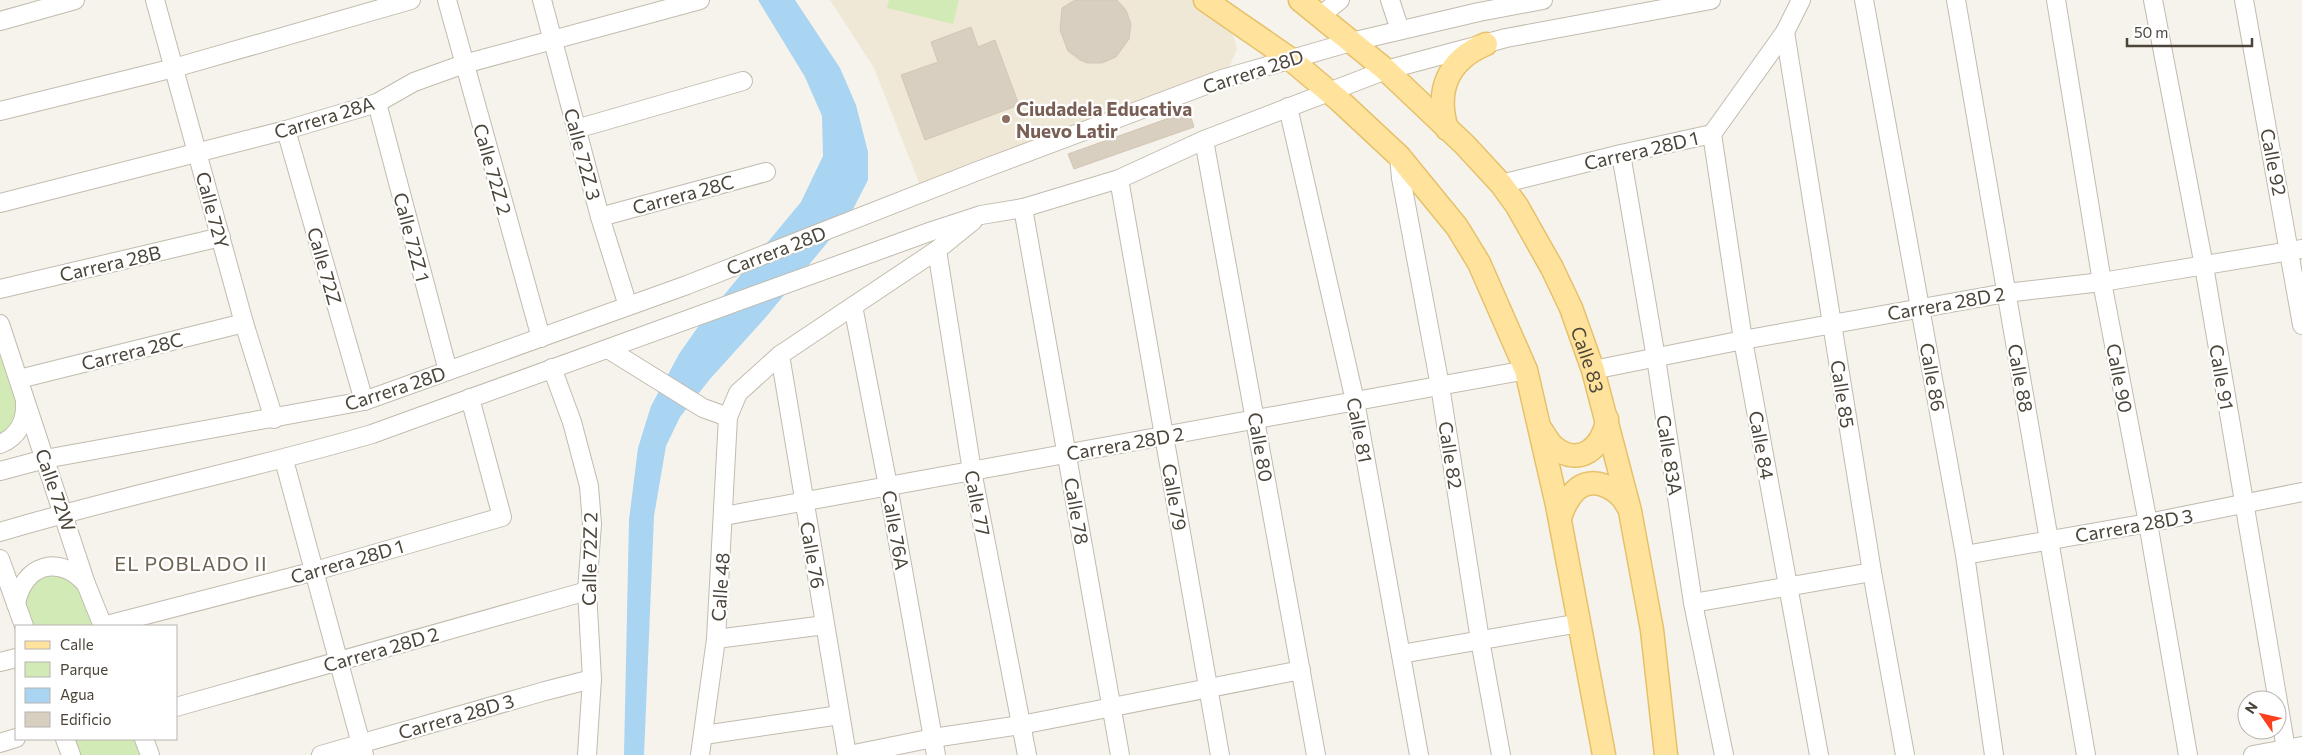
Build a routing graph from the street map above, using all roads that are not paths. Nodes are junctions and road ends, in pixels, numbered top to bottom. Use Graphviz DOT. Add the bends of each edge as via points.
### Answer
graph roads {
  1 [pos="75,0"];
  2 [pos="155,0"];
  3 [pos="411,0"];
  4 [pos="447,0"];
  5 [pos="542,0"];
  6 [pos="700,0"];
  7 [pos="1205,0"];
  8 [pos="1300,0"];
  9 [pos="1340,0"];
  10 [pos="1390,0"];
  11 [pos="1544,0"];
  12 [pos="1712,0"];
  13 [pos="1800,0"];
  14 [pos="1864,0"];
  15 [pos="1956,0"];
  16 [pos="2056,0"];
  17 [pos="2153,0"];
  18 [pos="2244,0"];
  19 [pos="1320,16"];
  20 [pos="0,21"];
  21 [pos="1400,30"];
  22 [pos="1785,32"];
  23 [pos="553,40"];
  24 [pos="1351,42"];
  25 [pos="1486,44"];
  26 [pos="1289,58"];
  27 [pos="464,64"];
  28 [pos="174,68"];
  29 [pos="1386,70"];
  30 [pos="743,81"];
  31 [pos="1328,91"];
  32 [pos="377,103"];
  33 [pos="1288,107"];
  34 [pos="0,111"];
  35 [pos="576,129"];
  36 [pos="1447,129"];
  37 [pos="286,130"];
  38 [pos="1712,134"];
  39 [pos="1204,140"];
  40 [pos="198,151"];
  41 [pos="1621,154"];
  42 [pos="1399,156"];
  43 [pos="766,172"];
  44 [pos="1119,179"];
  45 [pos="1501,184"];
  46 [pos="0,203"];
  47 [pos="1023,208"];
  48 [pos="981,215"];
  49 [pos="600,217"];
  50 [pos="221,237"];
  51 [pos="937,250"];
  52 [pos="2296,250"];
  53 [pos="2204,266"];
  54 [pos="2102,282"];
  55 [pos="0,289"];
  56 [pos="2006,292"];
  57 [pos="628,306"];
  58 [pos="853,306"];
  59 [pos="1921,307"];
  60 [pos="0,324"];
  61 [pos="244,324"];
  62 [pos="1832,324"];
  63 [pos="2302,325"];
  64 [pos="541,338"];
  65 [pos="1743,340"];
  66 [pos="608,349"];
  67 [pos="780,355"];
  68 [pos="1656,358"];
  69 [pos="552,368"];
  70 [pos="1526,370"];
  71 [pos="1592,370"];
  72 [pos="448,371"];
  73 [pos="19,379"];
  74 [pos="1440,386"];
  75 [pos="25,397"];
  76 [pos="470,398"];
  77 [pos="364,401"];
  78 [pos="1355,401"];
  79 [pos="728,417"];
  80 [pos="274,419"];
  81 [pos="1256,419"];
  82 [pos="1607,419"];
  83 [pos="1539,426"];
  84 [pos="1164,436"];
  85 [pos="0,444"];
  86 [pos="1067,454"];
  87 [pos="45,459"];
  88 [pos="284,460"];
  89 [pos="0,471"];
  90 [pos="972,471"];
  91 [pos="888,486"];
  92 [pos="2302,492"];
  93 [pos="804,501"];
  94 [pos="2244,505"];
  95 [pos="1630,511"];
  96 [pos="64,513"];
  97 [pos="724,516"];
  98 [pos="1560,518"];
  99 [pos="2148,523"];
  100 [pos="0,532"];
  101 [pos="2051,540"];
  102 [pos="1965,556"];
  103 [pos="0,559"];
  104 [pos="315,571"];
  105 [pos="1872,572"];
  106 [pos="86,584"];
  107 [pos="1788,587"];
  108 [pos="586,591"];
  109 [pos="1693,603"];
  110 [pos="16,604"];
  111 [pos="1580,623"];
  112 [pos="24,625"];
  113 [pos="103,625"];
  114 [pos="107,625"];
  115 [pos="825,625"];
  116 [pos="716,639"];
  117 [pos="1480,640"];
  118 [pos="1401,654"];
  119 [pos="15,658"];
  120 [pos="0,662"];
  121 [pos="338,662"];
  122 [pos="1301,670"];
  123 [pos="592,679"];
  124 [pos="1208,689"];
  125 [pos="178,706"];
  126 [pos="1111,707"];
  127 [pos="840,715"];
  128 [pos="1022,725"];
  129 [pos="704,735"];
  130 [pos="15,738"];
  131 [pos="65,740"];
  132 [pos="144,740"];
  133 [pos="0,743"];
  134 [pos="934,747"];
  135 [pos="362,749"];
  136 [pos="2291,750"];
  137 [pos="71,755"];
  138 [pos="150,755"];
  139 [pos="321,755"];
  140 [pos="587,755"];
  141 [pos="700,755"];
  142 [pos="848,755"];
  143 [pos="1027,755"];
  144 [pos="1120,755"];
  145 [pos="1220,755"];
  146 [pos="1316,755"];
  147 [pos="1419,755"];
  148 [pos="1501,755"];
  149 [pos="1604,755"];
  150 [pos="1666,755"];
  151 [pos="1724,755"];
  152 [pos="1819,755"];
  153 [pos="1905,755"];
  154 [pos="1994,755"];
  155 [pos="2086,755"];
  156 [pos="2188,755"];
  157 [pos="2253,755"];
  1 -- 20 [label="street"];
  2 -- 28 [label="street, Calle 72Y"];
  3 -- 28 [label="street"];
  4 -- 27 [label="street, Calle 72Z 2"];
  5 -- 23 [label="street, Calle 72Z 3"];
  6 -- 23 [label="street, Carrera 28A"];
  7 -- 26 [label="main road"];
  8 -- 19 [label="main road, Calle 83"];
  9 -- 19 [label="street"];
  10 -- 21 [label="street"];
  11 -- 21 [label="street, Carrera 28D"];
  12 -- 25 [label="street, Carrera 28D"];
  13 -- 22 [label="street, Carrera 28D 1"];
  14 -- 59 [label="street, Calle 86"];
  15 -- 56 [label="street, Calle 88"];
  16 -- 54 [label="street, Calle 90"];
  17 -- 53 [label="street, Calle 91"];
  18 -- 52 [label="street, Calle 92"];
  19 -- 24 [label="main road, Calle 83"];
  21 -- 24 [label="street, Carrera 28D"];
  22 -- 38 [label="street, Carrera 28D 1"];
  22 -- 62 [label="street, Calle 85"];
  23 -- 27 [label="street, Carrera 28A"];
  23 -- 35 [label="street, Calle 72Z 3"];
  24 -- 26 [label="street, Carrera 28D"];
  24 -- 29 [label="main road, Calle 83"];
  25 -- 29 [label="street, Carrera 28D"];
  25 -- 36 [label="main road" via="1472,50 1451,70 1442,98 1442,114"];
  26 -- 31 [label="main road"];
  26 -- 57 [label="street, Carrera 28D" via="1222,79"];
  27 -- 32 [label="street, Carrera 28A" via="414,82"];
  27 -- 64 [label="street, Calle 72Z 2"];
  28 -- 34 [label="street"];
  28 -- 40 [label="street, Calle 72Y"];
  29 -- 31 [label="street, Carrera 28D"];
  29 -- 36 [label="main road, Calle 83"];
  30 -- 35 [label="street"];
  31 -- 33 [label="street, Carrera 28D"];
  31 -- 42 [label="main road"];
  32 -- 37 [label="street, Carrera 28A"];
  32 -- 72 [label="street, Calle 72Z 1"];
  33 -- 39 [label="street, Carrera 28D"];
  33 -- 78 [label="street, Calle 81"];
  35 -- 49 [label="street, Calle 72Z 3"];
  36 -- 45 [label="main road, Calle 83"];
  37 -- 40 [label="street, Carrera 28A"];
  37 -- 77 [label="street, Calle 72Z"];
  38 -- 41 [label="street, Carrera 28D 1"];
  38 -- 65 [label="street, Calle 84"];
  39 -- 44 [label="street, Carrera 28D"];
  39 -- 81 [label="street, Calle 80"];
  40 -- 46 [label="street, Carrera 28A"];
  40 -- 50 [label="street, Calle 72Y"];
  41 -- 45 [label="street, Carrera 28D 1"];
  41 -- 68 [label="street, Calle 83A"];
  42 -- 70 [label="main road" via="1464,239 1489,284"];
  42 -- 74 [label="street, Calle 82"];
  43 -- 49 [label="street, Carrera 28C"];
  44 -- 47 [label="street, Carrera 28D"];
  44 -- 84 [label="street, Calle 79"];
  45 -- 71 [label="main road, Calle 83" via="1552,268 1571,308"];
  47 -- 48 [label="street, Carrera 28D"];
  47 -- 86 [label="street, Calle 78"];
  48 -- 51 [label="street, Carrera 28D"];
  48 -- 66 [label="street, Carrera 28D" via="835,264"];
  49 -- 57 [label="street, Calle 72Z 3"];
  50 -- 55 [label="street, Carrera 28B"];
  50 -- 61 [label="street, Calle 72Y"];
  51 -- 58 [label="street, Carrera 28D"];
  51 -- 90 [label="street, Calle 77"];
  52 -- 53 [label="street, Carrera 28D 2"];
  52 -- 63 [label="street, Calle 92"];
  53 -- 54 [label="street, Carrera 28D 2"];
  53 -- 94 [label="street, Calle 91"];
  54 -- 56 [label="street, Carrera 28D 2"];
  54 -- 99 [label="street, Calle 90"];
  56 -- 59 [label="street, Carrera 28D 2"];
  56 -- 101 [label="street, Calle 88"];
  57 -- 64 [label="street, Carrera 28D"];
  58 -- 67 [label="street, Carrera 28D"];
  58 -- 91 [label="street, Calle 76A"];
  59 -- 62 [label="street, Carrera 28D 2"];
  59 -- 102 [label="street, Calle 86"];
  60 -- 73 [label="street, Calle 72W"];
  61 -- 73 [label="street, Carrera 28C"];
  61 -- 80 [label="street, Calle 72Y"];
  62 -- 65 [label="street, Carrera 28D 2"];
  62 -- 105 [label="street, Calle 85"];
  64 -- 72 [label="street, Carrera 28D"];
  65 -- 68 [label="street, Carrera 28D 2"];
  65 -- 107 [label="street, Calle 84"];
  66 -- 69 [label="street, Carrera 28D"];
  66 -- 79 [label="street" via="703,408"];
  67 -- 79 [label="street, Carrera 28D" via="738,393"];
  67 -- 93 [label="street, Calle 76"];
  68 -- 71 [label="street, Carrera 28D 2"];
  68 -- 109 [label="street, Calle 83A"];
  69 -- 76 [label="street, Carrera 28D"];
  69 -- 108 [label="street, Calle 72Z 2" via="572,422 589,486 592,524"];
  70 -- 74 [label="street, Carrera 28D 2"];
  70 -- 83 [label="main road"];
  71 -- 82 [label="main road, Calle 83"];
  72 -- 77 [label="street, Carrera 28D"];
  73 -- 75 [label="street, Calle 72W"];
  74 -- 78 [label="street, Carrera 28D 2"];
  74 -- 117 [label="street, Calle 82"];
  75 -- 85 [label="street, Calle 72W" via="26,414 19,430"];
  75 -- 87 [label="street, Calle 72W"];
  76 -- 88 [label="street, Carrera 28D" via="372,434"];
  76 -- 104 [label="street, Carrera 28D 1" via="502,517"];
  77 -- 80 [label="street, Carrera 28D"];
  78 -- 81 [label="street, Carrera 28D 2"];
  78 -- 118 [label="street, Calle 81"];
  79 -- 97 [label="street, Calle 48"];
  80 -- 87 [label="street, Carrera 28D"];
  81 -- 84 [label="street, Carrera 28D 2"];
  81 -- 122 [label="street, Calle 80"];
  82 -- 83 [label="main road" via="1606,432 1600,443 1589,452 1577,455 1553,447"];
  82 -- 95 [label="main road, Calle 83"];
  83 -- 98 [label="main road"];
  84 -- 86 [label="street, Carrera 28D 2"];
  84 -- 124 [label="street, Calle 79"];
  86 -- 90 [label="street, Carrera 28D 2"];
  86 -- 126 [label="street, Calle 78"];
  87 -- 89 [label="street, Carrera 28D"];
  87 -- 96 [label="street, Calle 72W"];
  88 -- 96 [label="street, Carrera 28D"];
  88 -- 104 [label="street"];
  90 -- 91 [label="street, Carrera 28D 2"];
  90 -- 128 [label="street, Calle 77"];
  91 -- 93 [label="street, Carrera 28D 2"];
  91 -- 134 [label="street, Calle 76A"];
  92 -- 94 [label="street, Carrera 28D 3"];
  93 -- 97 [label="street, Carrera 28D 2"];
  93 -- 115 [label="street, Calle 76"];
  94 -- 99 [label="street, Carrera 28D 3"];
  94 -- 136 [label="street, Calle 91"];
  95 -- 98 [label="main road" via="1622,496 1609,486 1592,483 1576,489 1565,502"];
  95 -- 150 [label="main road, Calle 83" via="1652,630"];
  96 -- 100 [label="street, Carrera 28D"];
  96 -- 106 [label="street, Calle 72W"];
  97 -- 116 [label="street, Calle 48"];
  98 -- 111 [label="main road"];
  99 -- 101 [label="street, Carrera 28D 3"];
  99 -- 156 [label="street, Calle 90"];
  101 -- 102 [label="street, Carrera 28D 3"];
  101 -- 155 [label="street, Calle 88"];
  102 -- 154 [label="street, Calle 86"];
  103 -- 110 [label="street"];
  104 -- 114 [label="street, Carrera 28D 1"];
  104 -- 121 [label="street"];
  105 -- 107 [label="street"];
  105 -- 153 [label="street, Calle 85"];
  106 -- 110 [label="street, Calle 72W" via="77,573 64,567 50,566 26,578 18,590"];
  106 -- 113 [label="street, Calle 72W"];
  107 -- 109 [label="street"];
  107 -- 152 [label="street, Calle 84"];
  108 -- 121 [label="street, Carrera 28D 2"];
  108 -- 123 [label="street, Calle 72Z 2"];
  109 -- 151 [label="street, Calle 83A"];
  110 -- 112 [label="street"];
  111 -- 117 [label="street"];
  111 -- 149 [label="main road"];
  115 -- 116 [label="street"];
  115 -- 127 [label="street, Calle 76"];
  116 -- 129 [label="street, Calle 48"];
  117 -- 118 [label="street"];
  117 -- 148 [label="street, Calle 82"];
  118 -- 147 [label="street, Calle 81"];
  119 -- 120 [label="street"];
  121 -- 125 [label="street, Carrera 28D 2"];
  121 -- 135 [label="street"];
  122 -- 124 [label="street"];
  122 -- 146 [label="street, Calle 80"];
  123 -- 135 [label="street, Carrera 28D 3"];
  123 -- 140 [label="street, Calle 72Z 2"];
  124 -- 126 [label="street"];
  124 -- 145 [label="street, Calle 79"];
  126 -- 128 [label="street"];
  126 -- 144 [label="street, Calle 78"];
  127 -- 129 [label="street"];
  127 -- 142 [label="street, Calle 76"];
  128 -- 134 [label="street"];
  128 -- 143 [label="street, Calle 77"];
  129 -- 141 [label="street, Calle 48"];
  130 -- 133 [label="street"];
  131 -- 137 [label="street"];
  132 -- 138 [label="street"];
  134 -- 142 [label="street"];
  135 -- 139 [label="street, Carrera 28D 3"];
  136 -- 157 [label="street"];
}
